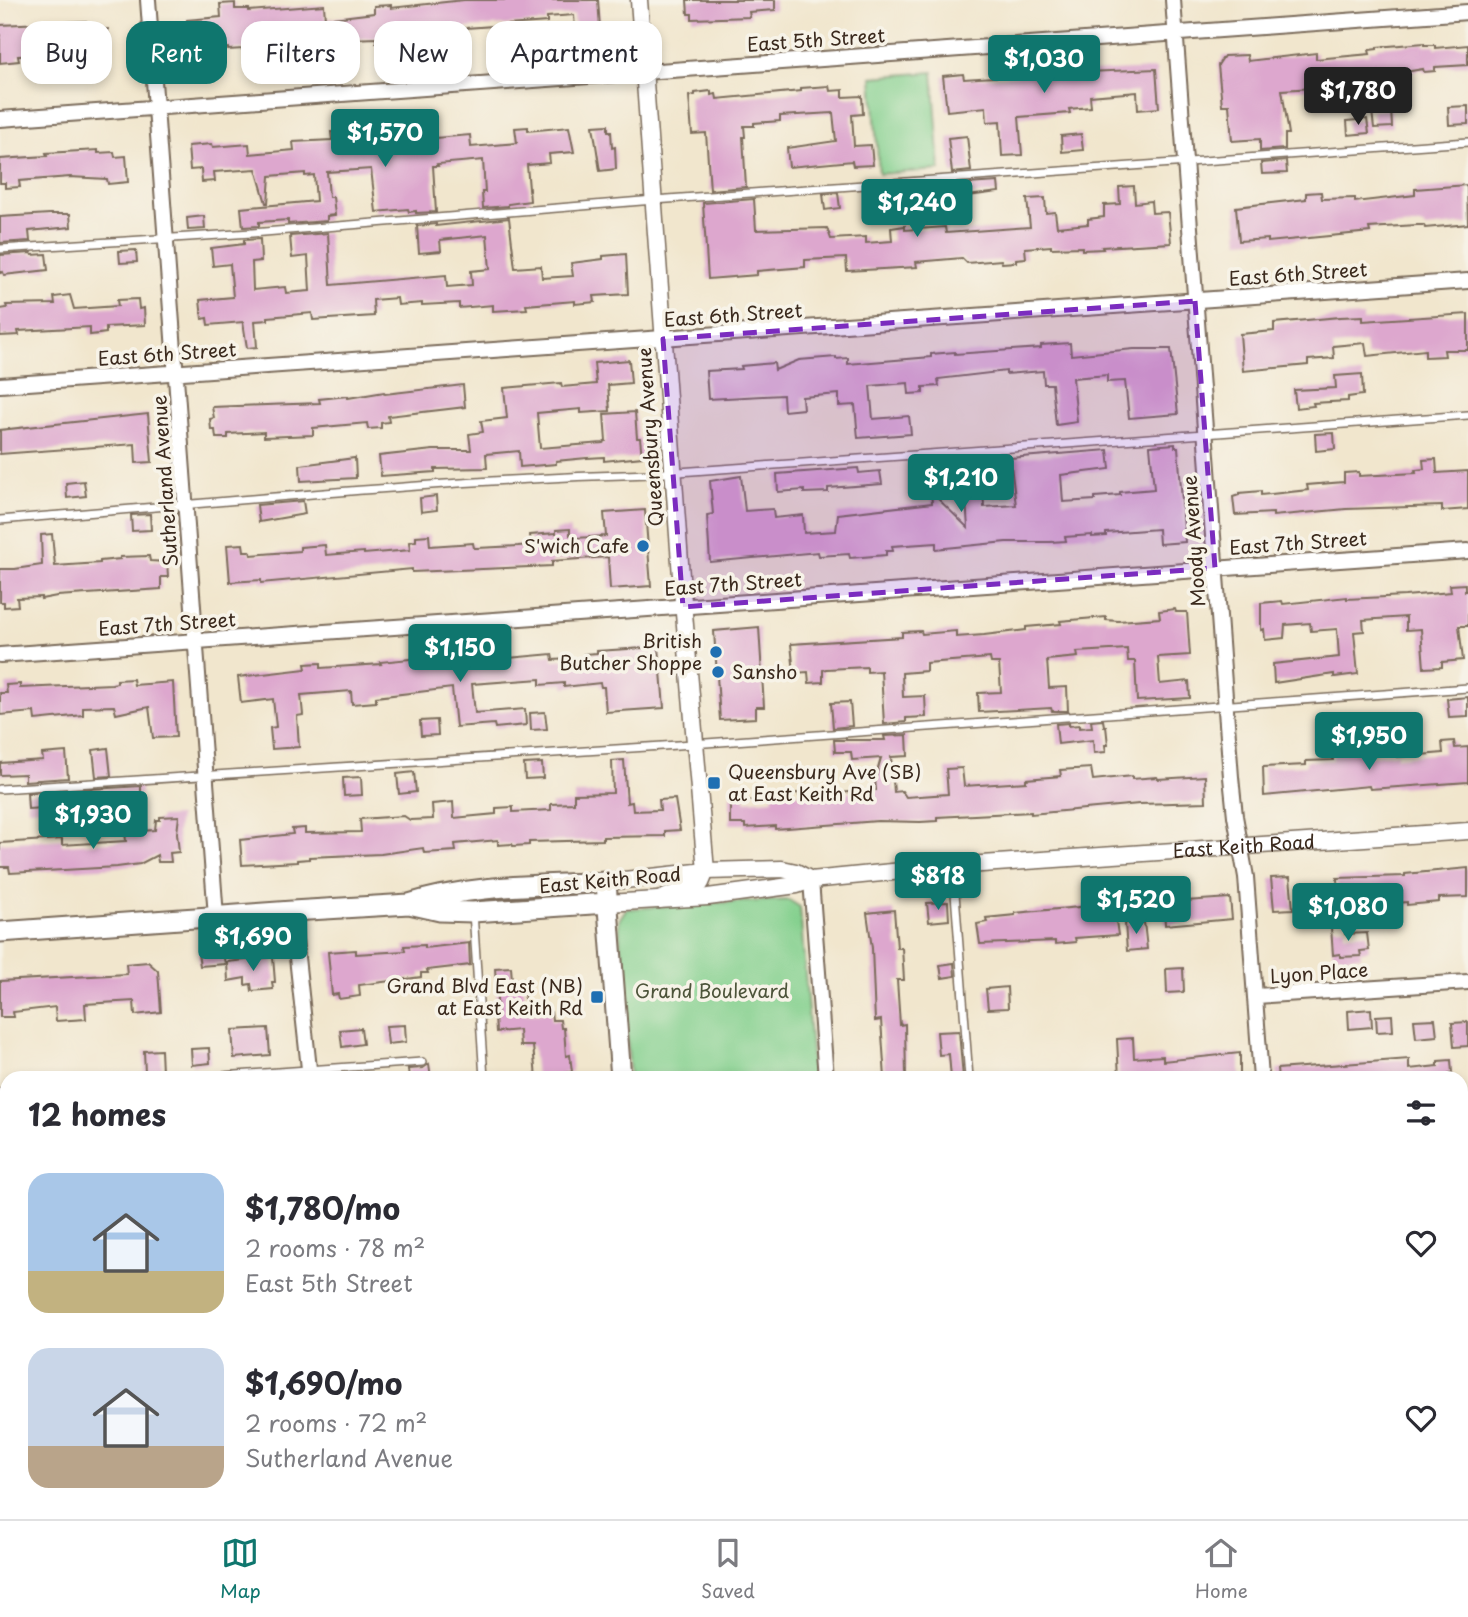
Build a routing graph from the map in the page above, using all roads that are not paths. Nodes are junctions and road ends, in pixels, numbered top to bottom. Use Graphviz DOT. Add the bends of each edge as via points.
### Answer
graph roads {
  1 [pos="148,0"];
  2 [pos="639,0"];
  3 [pos="1173,0"];
  4 [pos="1468,12"];
  5 [pos="641,21"];
  6 [pos="1175,33"];
  7 [pos="662,71"];
  8 [pos="486,84"];
  9 [pos="646,84"];
  10 [pos="157,108"];
  11 [pos="0,119"];
  12 [pos="1468,142"];
  13 [pos="1184,161"];
  14 [pos="654,200"];
  15 [pos="167,238"];
  16 [pos="0,249"];
  17 [pos="1468,281"];
  18 [pos="1195,301"];
  19 [pos="663,339"];
  20 [pos="176,373"];
  21 [pos="0,385"];
  22 [pos="1468,415"];
  23 [pos="1205,433"];
  24 [pos="673,472"];
  25 [pos="186,505"];
  26 [pos="0,520"];
  27 [pos="1468,551"];
  28 [pos="1215,568"];
  29 [pos="683,607"];
  30 [pos="196,641"];
  31 [pos="0,655"];
  32 [pos="1468,688"];
  33 [pos="1226,705"];
  34 [pos="694,743"];
  35 [pos="206,775"];
  36 [pos="0,789"];
  37 [pos="1468,831"];
  38 [pos="1240,845"];
  39 [pos="953,866"];
  40 [pos="706,871"];
  41 [pos="811,880"];
  42 [pos="606,882"];
  43 [pos="744,892"];
  44 [pos="659,900"];
  45 [pos="607,903"];
  46 [pos="409,904"];
  47 [pos="292,911"];
  48 [pos="473,912"];
  49 [pos="216,917"];
  50 [pos="0,932"];
  51 [pos="1468,982"];
  52 [pos="1256,996"];
  53 [pos="422,1062"];
  54 [pos="310,1071"];
  55 [pos="338,1071"];
  56 [pos="484,1071"];
  57 [pos="620,1071"];
  58 [pos="825,1071"];
  59 [pos="968,1071"];
  60 [pos="1261,1071"];
  1 -- 10 [label="street, Sutherland Avenue"];
  2 -- 5 [label="street, Queensbury Avenue"];
  3 -- 6 [label="street, Moody Avenue"];
  4 -- 6 [label="street, East 5th Street"];
  6 -- 7 [label="street, East 5th Street"];
  6 -- 13 [label="street, Moody Avenue"];
  8 -- 10 [label="street, East 5th Street"];
  9 -- 14 [label="street, Queensbury Avenue"];
  10 -- 11 [label="street, East 5th Street"];
  10 -- 15 [label="street, Sutherland Avenue"];
  12 -- 13 [label="lane"];
  13 -- 14 [label="lane"];
  13 -- 18 [label="street, Moody Avenue"];
  14 -- 15 [label="lane"];
  14 -- 19 [label="street, Queensbury Avenue"];
  15 -- 16 [label="lane"];
  15 -- 20 [label="street, Sutherland Avenue"];
  17 -- 18 [label="street, East 6th Street"];
  18 -- 19 [label="street, East 6th Street"];
  18 -- 23 [label="street, Moody Avenue"];
  19 -- 20 [label="street, East 6th Street"];
  19 -- 24 [label="street, Queensbury Avenue"];
  20 -- 21 [label="street, East 6th Street"];
  20 -- 25 [label="street, Sutherland Avenue"];
  22 -- 23 [label="lane"];
  23 -- 24 [label="lane"];
  23 -- 28 [label="street, Moody Avenue"];
  24 -- 25 [label="lane" via="541,477"];
  24 -- 29 [label="street, Queensbury Avenue"];
  25 -- 26 [label="lane"];
  25 -- 30 [label="street, Sutherland Avenue"];
  27 -- 28 [label="street, East 7th Street"];
  28 -- 29 [label="street, East 7th Street"];
  28 -- 33 [label="street, Moody Avenue"];
  29 -- 30 [label="street, East 7th Street"];
  29 -- 34 [label="street, Queensbury Avenue"];
  30 -- 31 [label="street, East 7th Street"];
  30 -- 35 [label="street, Sutherland Avenue"];
  32 -- 33 [label="lane"];
  33 -- 34 [label="lane"];
  33 -- 38 [label="street, Moody Avenue"];
  34 -- 35 [label="lane"];
  34 -- 40 [label="street, Queensbury Avenue"];
  35 -- 36 [label="lane"];
  35 -- 49 [label="street, Sutherland Avenue"];
  37 -- 38 [label="street, East Keith Road"];
  38 -- 39 [label="street, East Keith Road"];
  38 -- 52 [label="street, Moody Avenue" via="1247,877"];
  39 -- 41 [label="street, East Keith Road"];
  39 -- 59 [label="lane"];
  40 -- 41 [label="street, East Keith Road" via="782,869"];
  40 -- 42 [label="street, East Keith Road"];
  40 -- 43 [label="street" via="720,885"];
  40 -- 44 [label="street" via="701,884"];
  41 -- 43 [label="street, East Keith Road"];
  41 -- 58 [label="street"];
  42 -- 45 [label="main road"];
  42 -- 46 [label="main road, East Keith Road" via="436,895"];
  43 -- 44 [label="street, East Keith Road"];
  44 -- 45 [label="street, East Keith Road"];
  45 -- 48 [label="main road, East Keith Road"];
  45 -- 57 [label="main road"];
  46 -- 47 [label="main road, East Keith Road"];
  46 -- 48 [label="main road, East Keith Road"];
  47 -- 49 [label="main road, East Keith Road"];
  47 -- 54 [label="street"];
  48 -- 56 [label="lane"];
  49 -- 50 [label="main road, East Keith Road"];
  51 -- 52 [label="street, Lyon Place"];
  52 -- 60 [label="street, Moody Avenue"];
  53 -- 55 [label="lane"];
}
